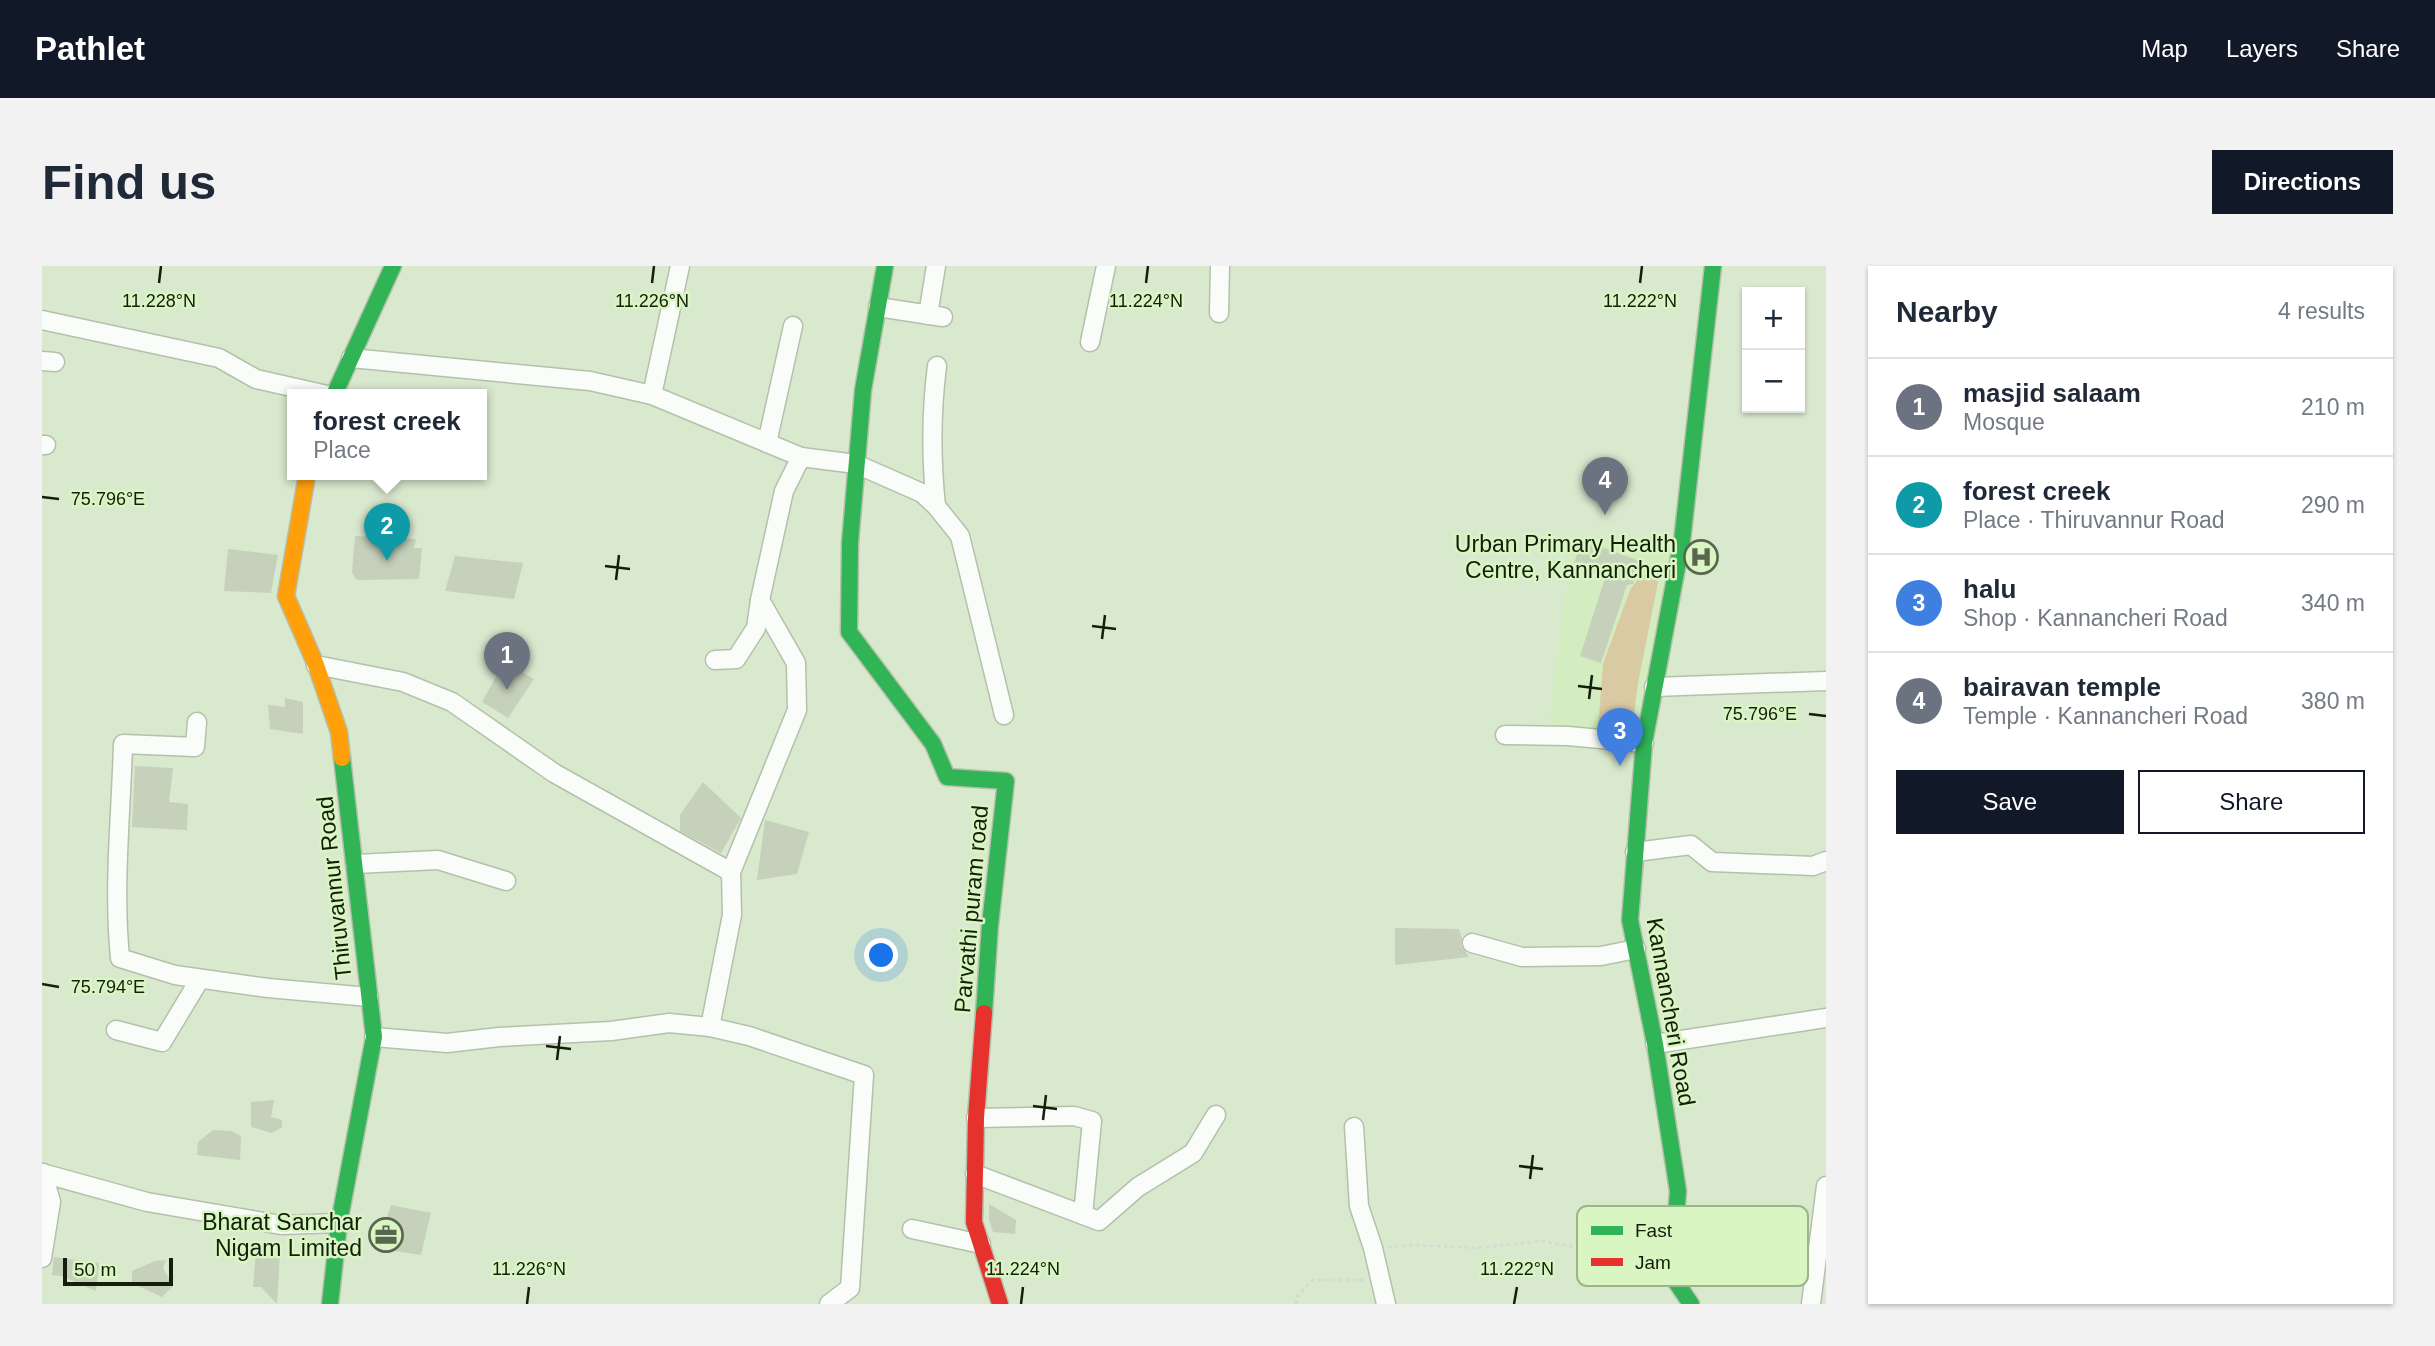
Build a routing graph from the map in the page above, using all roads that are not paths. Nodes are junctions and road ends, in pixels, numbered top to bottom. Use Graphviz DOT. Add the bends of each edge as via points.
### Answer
graph roads {
  1 [pos="393,266"];
  2 [pos="680,266"];
  3 [pos="885,266"];
  4 [pos="936,266"];
  5 [pos="1106,266"];
  6 [pos="1220,266"];
  7 [pos="1713,266"];
  8 [pos="878,307"];
  9 [pos="1219,313"];
  10 [pos="42,320"];
  11 [pos="793,326"];
  12 [pos="1090,342"];
  13 [pos="351,358"];
  14 [pos="937,366"];
  15 [pos="300,389"];
  16 [pos="337,389"];
  17 [pos="652,395"];
  18 [pos="767,443"];
  19 [pos="801,457"];
  20 [pos="856,464"];
  21 [pos="306,480"];
  22 [pos="936,506"];
  23 [pos="760,600"];
  24 [pos="715,660"];
  25 [pos="316,665"];
  26 [pos="1826,681"];
  27 [pos="1654,687"];
  28 [pos="1004,715"];
  29 [pos="197,722"];
  30 [pos="1505,735"];
  31 [pos="1644,743"];
  32 [pos="1635,852"];
  33 [pos="1826,861"];
  34 [pos="355,864"];
  35 [pos="731,872"];
  36 [pos="506,881"];
  37 [pos="1472,943"];
  38 [pos="1636,949"];
  39 [pos="200,979"];
  40 [pos="369,997"];
  41 [pos="1826,1018"];
  42 [pos="710,1027"];
  43 [pos="116,1030"];
  44 [pos="374,1037"];
  45 [pos="1655,1044"];
  46 [pos="1216,1115"];
  47 [pos="976,1118"];
  48 [pos="1354,1127"];
  49 [pos="43,1173"];
  50 [pos="975,1174"];
  51 [pos="1826,1185"];
  52 [pos="1677,1206"];
  53 [pos="1083,1215"];
  54 [pos="339,1223"];
  55 [pos="912,1229"];
  56 [pos="981,1244"];
  57 [pos="42,1258"];
  58 [pos="1679,1286"];
  59 [pos="330,1304"];
  60 [pos="829,1304"];
  61 [pos="1000,1304"];
  62 [pos="1386,1304"];
  63 [pos="1691,1304"];
  64 [pos="1811,1304"];
  1 -- 13 [label="street"];
  2 -- 17 [label="street"];
  3 -- 8 [label="street, Parvathi puram road"];
  4 -- 8 [label="street" via="936,316"];
  5 -- 12 [label="street"];
  6 -- 9 [label="street"];
  7 -- 27 [label="street, Kannancheri Road" via="1682,541"];
  8 -- 20 [label="street, Parvathi puram road"];
  10 -- 15 [label="street" via="219,358 256,379"];
  11 -- 18 [label="street"];
  13 -- 16 [label="street"];
  13 -- 17 [label="street" via="590,381"];
  14 -- 22 [label="street" via="932,407"];
  17 -- 18 [label="street"];
  18 -- 19 [label="street"];
  19 -- 20 [label="street"];
  19 -- 23 [label="street" via="784,491"];
  20 -- 22 [label="street" via="922,493"];
  20 -- 47 [label="street, Parvathi puram road" via="849,632 933,744 947,777 1006,781"];
  21 -- 25 [label="street, Thiruvannur Road" via="286,596"];
  22 -- 28 [label="street" via="960,536"];
  23 -- 24 [label="street" via="756,628 736,659"];
  23 -- 35 [label="street" via="796,663 797,709"];
  25 -- 34 [label="street, Thiruvannur Road" via="339,732"];
  25 -- 35 [label="street" via="403,682 452,702 554,773"];
  26 -- 27 [label="street"];
  27 -- 31 [label="street, Kannancheri Road"];
  29 -- 39 [label="street" via="195,747 124,744 117,928 120,958"];
  30 -- 31 [label="street"];
  31 -- 32 [label="street, Kannancheri Road"];
  32 -- 33 [label="street" via="1691,845 1712,862 1813,866"];
  32 -- 38 [label="street, Kannancheri Road" via="1630,920"];
  34 -- 36 [label="street" via="438,860"];
  34 -- 40 [label="street, Thiruvannur Road"];
  35 -- 42 [label="street" via="732,915"];
  37 -- 38 [label="street" via="1522,957 1601,956"];
  38 -- 45 [label="street, Kannancheri Road"];
  39 -- 40 [label="street"];
  39 -- 43 [label="street" via="162,1042"];
  40 -- 44 [label="street, Thiruvannur Road"];
  41 -- 45 [label="street"];
  42 -- 44 [label="street" via="669,1023 447,1043"];
  42 -- 60 [label="street" via="864,1075 850,1288"];
  44 -- 54 [label="street, Thiruvannur Road"];
  45 -- 52 [label="street, Kannancheri Road"];
  46 -- 53 [label="street" via="1193,1153 1138,1187 1099,1221"];
  47 -- 50 [label="street, Parvathi puram road"];
  47 -- 53 [label="street" via="1074,1116 1092,1121"];
  48 -- 62 [label="street" via="1359,1206"];
  49 -- 54 [label="street" via="147,1202 281,1225"];
  49 -- 57 [label="street" via="51,1202"];
  50 -- 53 [label="street"];
  50 -- 56 [label="street, Parvathi puram road" via="974,1222"];
  51 -- 64 [label="street"];
  54 -- 59 [label="street, Thiruvannur Road"];
  55 -- 56 [label="street"];
  56 -- 61 [label="street, Parvathi puram road"];
  58 -- 63 [label="street, Kannancheri Road"];
}
